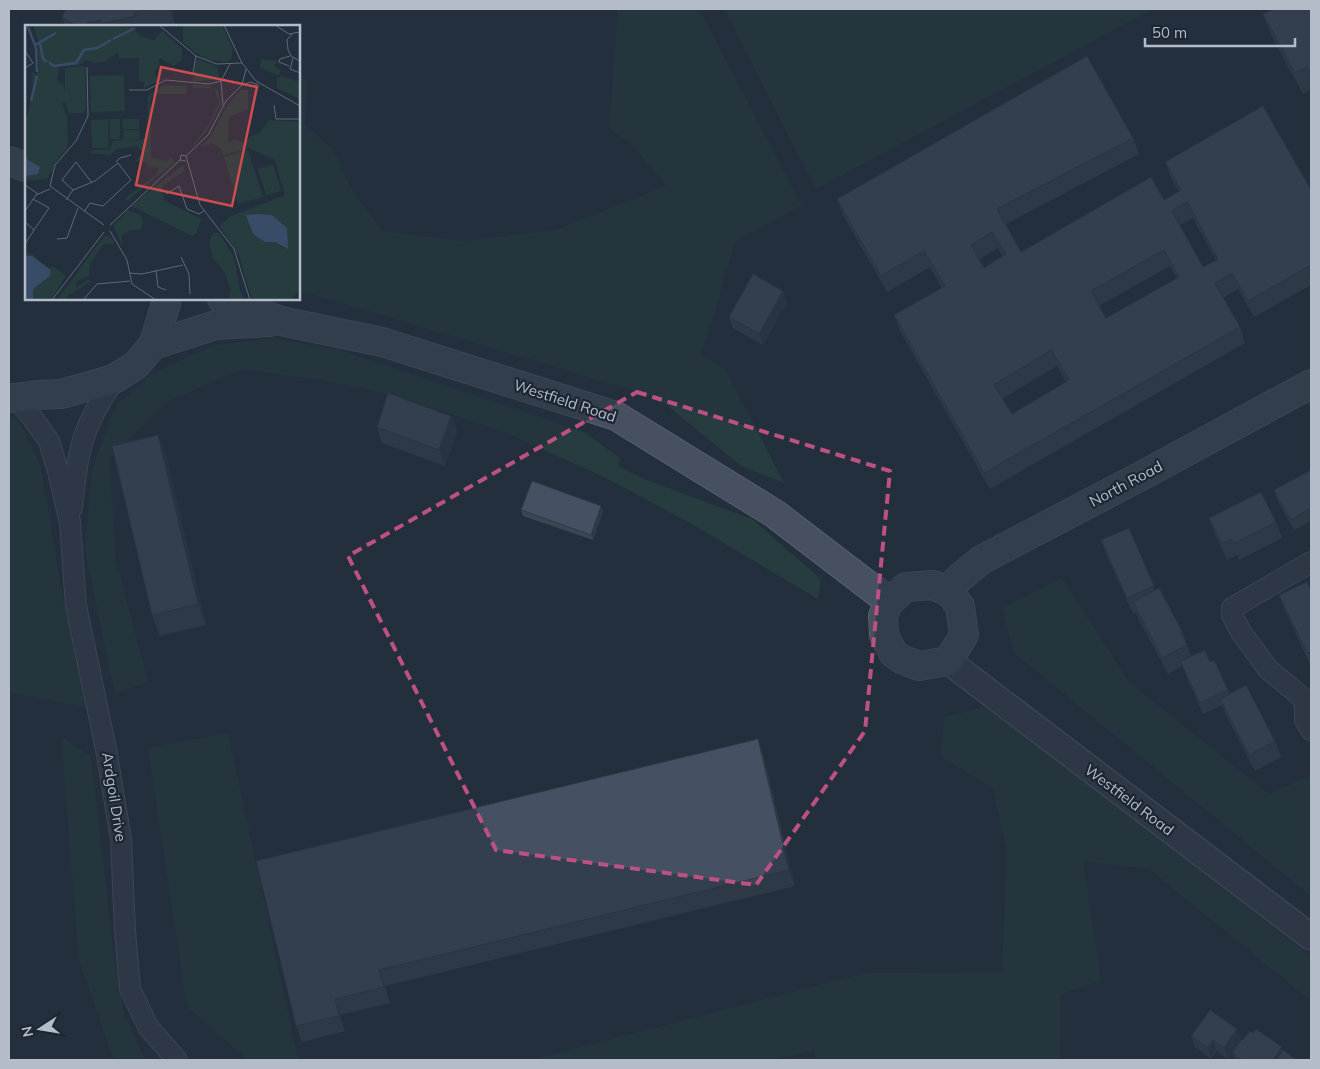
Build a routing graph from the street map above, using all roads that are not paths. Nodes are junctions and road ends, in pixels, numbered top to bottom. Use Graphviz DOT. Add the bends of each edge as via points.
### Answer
graph roads {
  1 [pos="9,161"];
  2 [pos="25,167"];
  3 [pos="165,300"];
  4 [pos="225,300"];
  5 [pos="281,321"];
  6 [pos="153,345"];
  7 [pos="114,379"];
  8 [pos="1311,384"];
  9 [pos="23,402"];
  10 [pos="70,522"];
  11 [pos="1311,562"];
  12 [pos="950,592"];
  13 [pos="890,602"];
  14 [pos="948,661"];
  15 [pos="1308,698"];
  16 [pos="1311,730"];
  17 [pos="1311,937"];
  18 [pos="177,1060"];
  1 -- 2 [label="main road"];
  3 -- 6 [label="main road"];
  4 -- 5 [label="main road, Westfield Road"];
  5 -- 6 [label="main road, Westfield Road" via="216,325"];
  5 -- 13 [label="main road, Westfield Road" via="382,342 616,416 775,514"];
  6 -- 7 [label="main road" via="136,364"];
  7 -- 9 [label="main road"];
  7 -- 10 [label="street, Ardgoil Drive" via="86,430 76,469"];
  8 -- 12 [label="main road, North Road" via="980,560 956,581"];
  9 -- 10 [label="street, Ardgoil Drive" via="49,441"];
  10 -- 18 [label="street, Ardgoil Drive" via="76,606 121,839 124,931 130,989 149,1028"];
  11 -- 15 [label="street" via="1232,608 1241,632 1268,669"];
  12 -- 13 [label="main road" via="934,585 906,587"];
  12 -- 14 [label="main road" via="960,606 964,634"];
  13 -- 14 [label="main road" via="883,616 884,636 893,653 901,660 919,666"];
  14 -- 17 [label="street, Westfield Road"];
  15 -- 16 [label="street" via="1305,720"];
}
